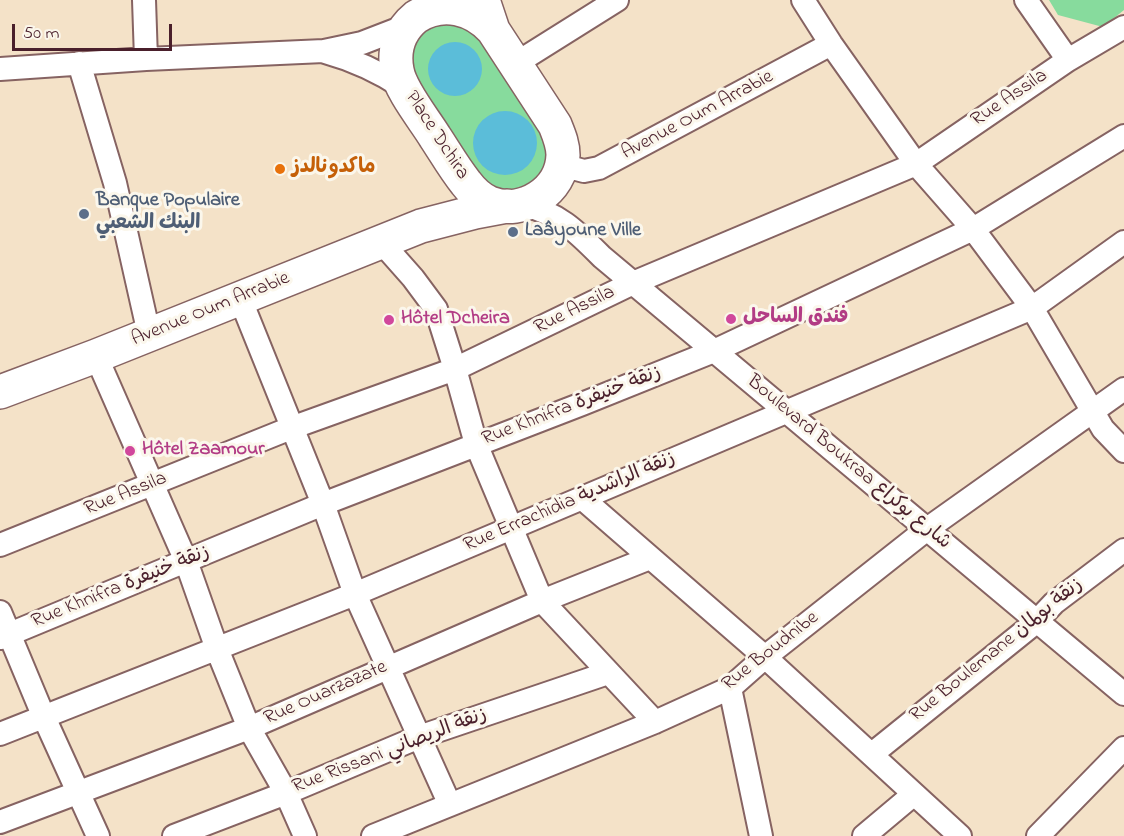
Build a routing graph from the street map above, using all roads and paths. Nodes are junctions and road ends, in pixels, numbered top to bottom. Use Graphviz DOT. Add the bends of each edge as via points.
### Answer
graph roads {
  1 [pos="144,0"];
  2 [pos="617,0"];
  3 [pos="803,0"];
  4 [pos="1026,0"];
  5 [pos="417,14"];
  6 [pos="488,15"];
  7 [pos="1124,27"];
  8 [pos="831,45"];
  9 [pos="324,51"];
  10 [pos="146,59"];
  11 [pos="1068,60"];
  12 [pos="79,63"];
  13 [pos="515,64"];
  14 [pos="0,69"];
  15 [pos="404,88"];
  16 [pos="1124,136"];
  17 [pos="447,154"];
  18 [pos="916,164"];
  19 [pos="558,173"];
  20 [pos="515,206"];
  21 [pos="421,226"];
  22 [pos="574,229"];
  23 [pos="973,229"];
  24 [pos="1124,242"];
  25 [pos="382,243"];
  26 [pos="633,283"];
  27 [pos="240,298"];
  28 [pos="1032,308"];
  29 [pos="149,334"];
  30 [pos="714,351"];
  31 [pos="96,356"];
  32 [pos="455,369"];
  33 [pos="1124,388"];
  34 [pos="0,392"];
  35 [pos="787,412"];
  36 [pos="1093,413"];
  37 [pos="291,428"];
  38 [pos="476,444"];
  39 [pos="1124,451"];
  40 [pos="152,485"];
  41 [pos="583,499"];
  42 [pos="323,504"];
  43 [pos="510,527"];
  44 [pos="927,529"];
  45 [pos="0,545"];
  46 [pos="1124,550"];
  47 [pos="650,558"];
  48 [pos="186,561"];
  49 [pos="355,594"];
  50 [pos="542,601"];
  51 [pos="0,612"];
  52 [pos="1036,622"];
  53 [pos="4,636"];
  54 [pos="217,649"];
  55 [pos="765,657"];
  56 [pos="387,667"];
  57 [pos="608,673"];
  58 [pos="730,688"];
  59 [pos="1124,694"];
  60 [pos="43,715"];
  61 [pos="655,722"];
  62 [pos="249,728"];
  63 [pos="0,734"];
  64 [pos="419,737"];
  65 [pos="1124,748"];
  66 [pos="872,754"];
  67 [pos="78,792"];
  68 [pos="286,792"];
  69 [pos="914,794"];
  70 [pos="450,805"];
  71 [pos="0,822"];
  72 [pos="98,836"];
  73 [pos="174,836"];
  74 [pos="305,836"];
  75 [pos="373,836"];
  76 [pos="761,836"];
  77 [pos="864,836"];
  78 [pos="960,836"];
  79 [pos="1038,836"];
  1 -- 10 [label="street"];
  2 -- 13 [label="street"];
  3 -- 8 [label="street"];
  4 -- 11 [label="street"];
  5 -- 6 [label="street" via="450,6 467,9 482,18"];
  5 -- 9 [label="street" via="362,43"];
  5 -- 15 [label="street, Place Dchira" via="398,41 395,57"];
  6 -- 13 [label="street"];
  7 -- 11 [label="street, Rue Assila"];
  8 -- 18 [label="street"];
  8 -- 19 [label="street, Avenue Oum Arrabie" via="599,168"];
  9 -- 10 [label="street"];
  9 -- 15 [label="street" via="363,64"];
  10 -- 12 [label="street"];
  11 -- 18 [label="street, Rue Assila"];
  12 -- 14 [label="street"];
  12 -- 29 [label="street" via="116,183"];
  13 -- 19 [label="street" via="561,140 563,157"];
  15 -- 17 [label="street, Place Dchira"];
  16 -- 23 [label="street, Rue Khnifra زنقة خنيفرة"];
  17 -- 20 [label="street, Place Dchira" via="476,195 490,203"];
  17 -- 21 [label="street, Avenue Oum Arrabie" via="451,170 447,196"];
  18 -- 23 [label="street"];
  18 -- 26 [label="street, Rue Assila"];
  19 -- 20 [label="street" via="538,198"];
  19 -- 22 [label="street, Boulevard Boukraa شارع بوكراع" via="560,202"];
  20 -- 21 [label="street, Avenue Oum Arrabie"];
  20 -- 22 [label="street, Boulevard Boukraa شارع بوكراع" via="548,212"];
  21 -- 25 [label="street, Avenue Oum Arrabie"];
  22 -- 26 [label="street, Boulevard Boukraa شارع بوكراع"];
  23 -- 28 [label="street"];
  23 -- 30 [label="street, Rue Khnifra زنقة خنيفرة"];
  24 -- 28 [label="street, Rue Errachidia زنقة الراشدية"];
  25 -- 27 [label="street, Avenue Oum Arrabie"];
  25 -- 32 [label="street" via="436,309"];
  26 -- 30 [label="street, Boulevard Boukraa شارع بوكراع"];
  26 -- 32 [label="street, Rue Assila"];
  27 -- 29 [label="street, Avenue Oum Arrabie"];
  27 -- 37 [label="street"];
  28 -- 35 [label="street, Rue Errachidia زنقة الراشدية"];
  28 -- 36 [label="street"];
  29 -- 31 [label="street, Avenue Oum Arrabie"];
  30 -- 35 [label="street, Boulevard Boukraa شارع بوكراع"];
  30 -- 38 [label="street, Rue Khnifra زنقة خنيفرة"];
  31 -- 34 [label="street, Avenue Oum Arrabie"];
  31 -- 40 [label="street"];
  32 -- 37 [label="street, Rue Assila"];
  32 -- 38 [label="street"];
  33 -- 36 [label="street, Rue Boudnibe"];
  35 -- 41 [label="street, Rue Errachidia زنقة الراشدية"];
  35 -- 44 [label="street, Boulevard Boukraa شارع بوكراع"];
  36 -- 39 [label="street"];
  36 -- 44 [label="street, Rue Boudnibe"];
  37 -- 40 [label="street, Rue Assila"];
  37 -- 42 [label="street"];
  38 -- 42 [label="street, Rue Khnifra زنقة خنيفرة"];
  38 -- 43 [label="street"];
  40 -- 45 [label="street, Rue Assila"];
  40 -- 48 [label="street"];
  41 -- 43 [label="street, Rue Errachidia زنقة الراشدية"];
  41 -- 47 [label="street"];
  42 -- 48 [label="street, Rue Khnifra زنقة خنيفرة"];
  42 -- 49 [label="street"];
  43 -- 49 [label="street, Rue Errachidia زنقة الراشدية"];
  43 -- 50 [label="street"];
  44 -- 52 [label="street, Boulevard Boukraa شارع بوكراع"];
  44 -- 55 [label="street, Rue Boudnibe"];
  46 -- 52 [label="street, Rue Boulemane زنقة بولمان" via="1054,603"];
  47 -- 50 [label="street, Rue Ouarzazate"];
  47 -- 55 [label="street"];
  48 -- 53 [label="street, Rue Khnifra زنقة خنيفرة"];
  48 -- 54 [label="street"];
  49 -- 54 [label="street, Rue Errachidia زنقة الراشدية"];
  49 -- 56 [label="street"];
  50 -- 56 [label="street, Rue Ouarzazate"];
  50 -- 57 [label="street"];
  51 -- 53 [label="street"];
  52 -- 59 [label="street, Boulevard Boukraa شارع بوكراع"];
  52 -- 66 [label="street, Rue Boulemane زنقة بولمان"];
  53 -- 60 [label="street"];
  54 -- 60 [label="street, Rue Errachidia زنقة الراشدية"];
  54 -- 62 [label="street"];
  55 -- 58 [label="street, Rue Boudnibe"];
  55 -- 66 [label="street"];
  56 -- 62 [label="street, Rue Ouarzazate"];
  56 -- 64 [label="street"];
  57 -- 61 [label="street"];
  57 -- 64 [label="street, Rue Rissani زنقة الريصاني"];
  58 -- 61 [label="street, Rue Boudnibe"];
  58 -- 76 [label="street"];
  60 -- 63 [label="street, Rue Errachidia زنقة الراشدية"];
  60 -- 67 [label="street"];
  61 -- 70 [label="street, Rue Boudnibe"];
  62 -- 67 [label="street, Rue Ouarzazate"];
  62 -- 68 [label="street"];
  64 -- 68 [label="street, Rue Rissani زنقة الريصاني"];
  64 -- 70 [label="street"];
  65 -- 79 [label="street"];
  66 -- 69 [label="street"];
  67 -- 71 [label="street, Rue Ouarzazate"];
  67 -- 72 [label="street"];
  68 -- 73 [label="street, Rue Rissani زنقة الريصاني"];
  68 -- 74 [label="street"];
  69 -- 77 [label="street"];
  69 -- 78 [label="street"];
  70 -- 75 [label="street, Rue Boudnibe"];
}
